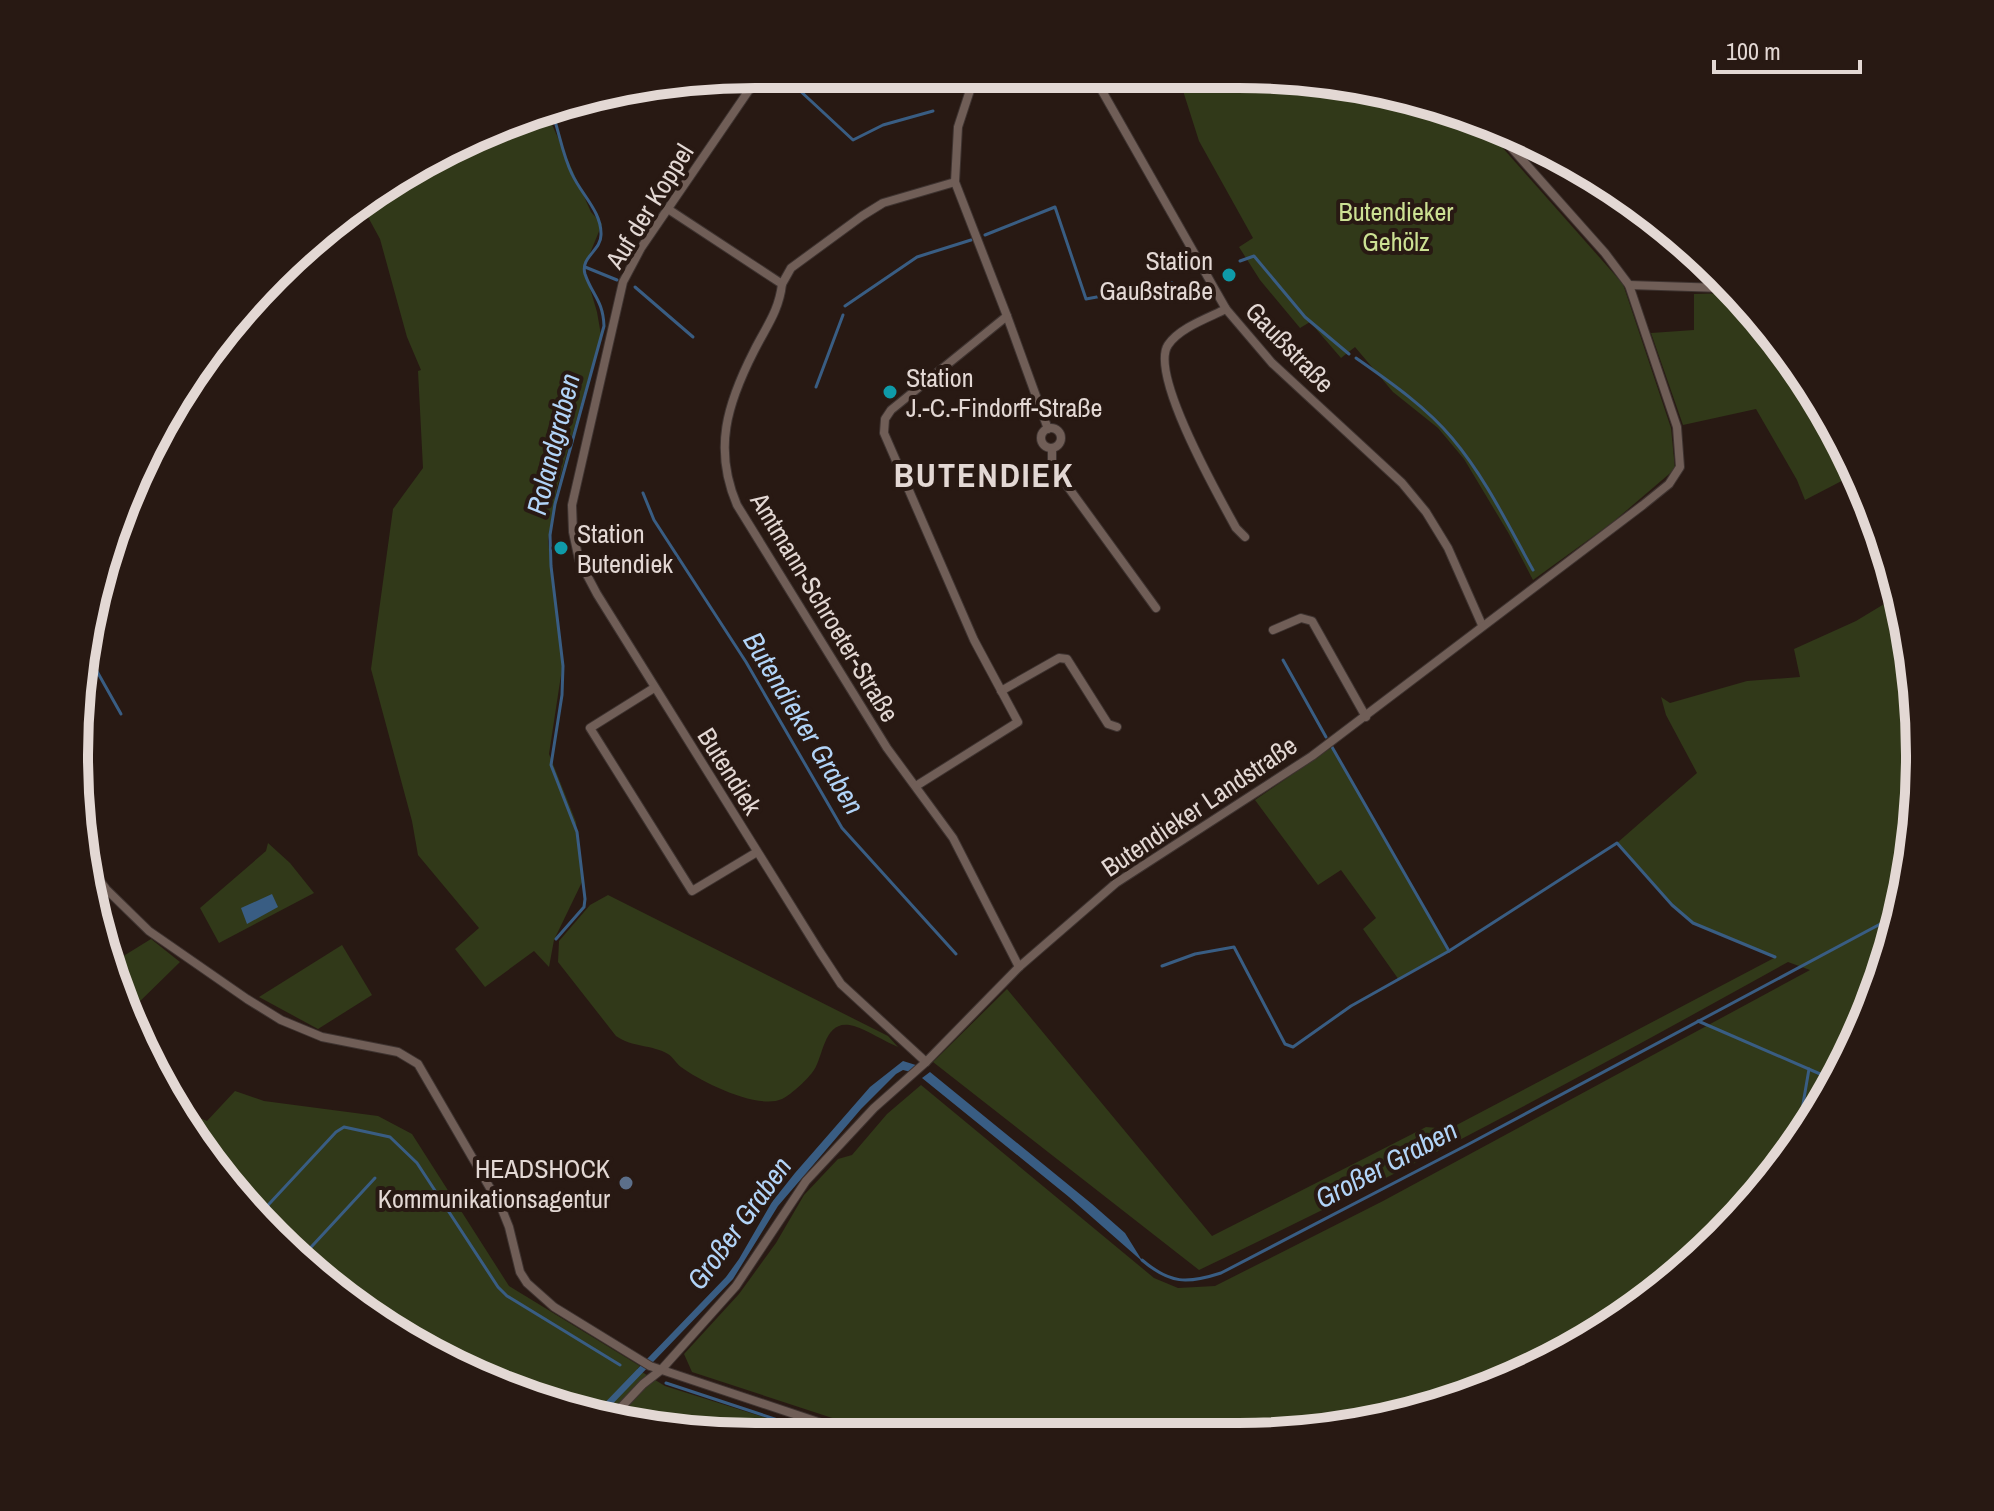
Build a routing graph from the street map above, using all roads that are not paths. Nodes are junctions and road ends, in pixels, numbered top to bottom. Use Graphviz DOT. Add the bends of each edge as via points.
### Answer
graph roads {
  1 [pos="750,88"];
  2 [pos="971,88"];
  3 [pos="1100,88"];
  4 [pos="1510,146"];
  5 [pos="955,182"];
  6 [pos="668,209"];
  7 [pos="782,284"];
  8 [pos="1629,285"];
  9 [pos="1714,288"];
  10 [pos="1226,309"];
  11 [pos="1007,316"];
  12 [pos="1048,429"];
  13 [pos="1052,448"];
  14 [pos="579,466"];
  15 [pos="1245,537"];
  16 [pos="1156,608"];
  17 [pos="1482,625"];
  18 [pos="1273,630"];
  19 [pos="654,688"];
  20 [pos="1001,691"];
  21 [pos="1366,717"];
  22 [pos="1117,727"];
  23 [pos="916,786"];
  24 [pos="757,852"];
  25 [pos="100,881"];
  26 [pos="1019,967"];
  27 [pos="926,1062"];
  28 [pos="661,1370"];
  29 [pos="620,1409"];
  30 [pos="821,1423"];
  1 -- 6 [label="street, Auf der Koppel"];
  2 -- 5 [label="street" via="958,127"];
  3 -- 10 [label="street, Gaußstraße"];
  4 -- 8 [label="street, Butendieker Landstraße"];
  5 -- 7 [label="street" via="883,203 791,268"];
  5 -- 11 [label="street"];
  6 -- 7 [label="street"];
  6 -- 14 [label="street, Auf der Koppel" via="623,282"];
  7 -- 23 [label="street, Amtmann-Schroeter-Straße" via="780,304 728,416 723,445 726,479 887,748"];
  8 -- 9 [label="street"];
  8 -- 17 [label="street, Butendieker Landstraße" via="1677,427 1680,467 1643,505"];
  10 -- 15 [label="street" via="1176,336 1163,359 1200,462"];
  10 -- 17 [label="street, Gaußstraße" via="1272,363 1402,483 1426,512"];
  11 -- 12 [label="street"];
  11 -- 20 [label="street" via="891,410 884,433 944,575"];
  12 -- 13 [label="street" via="1041,439"];
  12 -- 13 [label="street" via="1061,435 1059,445"];
  13 -- 16 [label="street" via="1052,465"];
  14 -- 19 [label="street, Butendiek" via="572,505 579,560"];
  17 -- 21 [label="street, Butendieker Landstraße"];
  18 -- 21 [label="street" via="1301,618 1312,621"];
  19 -- 24 [label="street, Butendiek"];
  19 -- 24 [label="street" via="590,728 692,891"];
  20 -- 22 [label="street" via="1059,658 1067,659 1108,724"];
  20 -- 23 [label="street" via="1018,722"];
  21 -- 26 [label="street, Butendieker Landstraße" via="1116,883"];
  23 -- 26 [label="street, Amtmann-Schroeter-Straße" via="953,838"];
  24 -- 27 [label="street, Butendiek" via="841,984"];
  25 -- 28 [label="street" via="149,931 281,1020 322,1037 398,1052 418,1064 501,1207 527,1283 554,1307"];
  26 -- 27 [label="street, Butendieker Landstraße"];
  27 -- 28 [label="street, Butendieker Landstraße" via="806,1181 744,1277"];
  28 -- 29 [label="street, Butendieker Landstraße"];
  28 -- 30 [label="street"];
}
